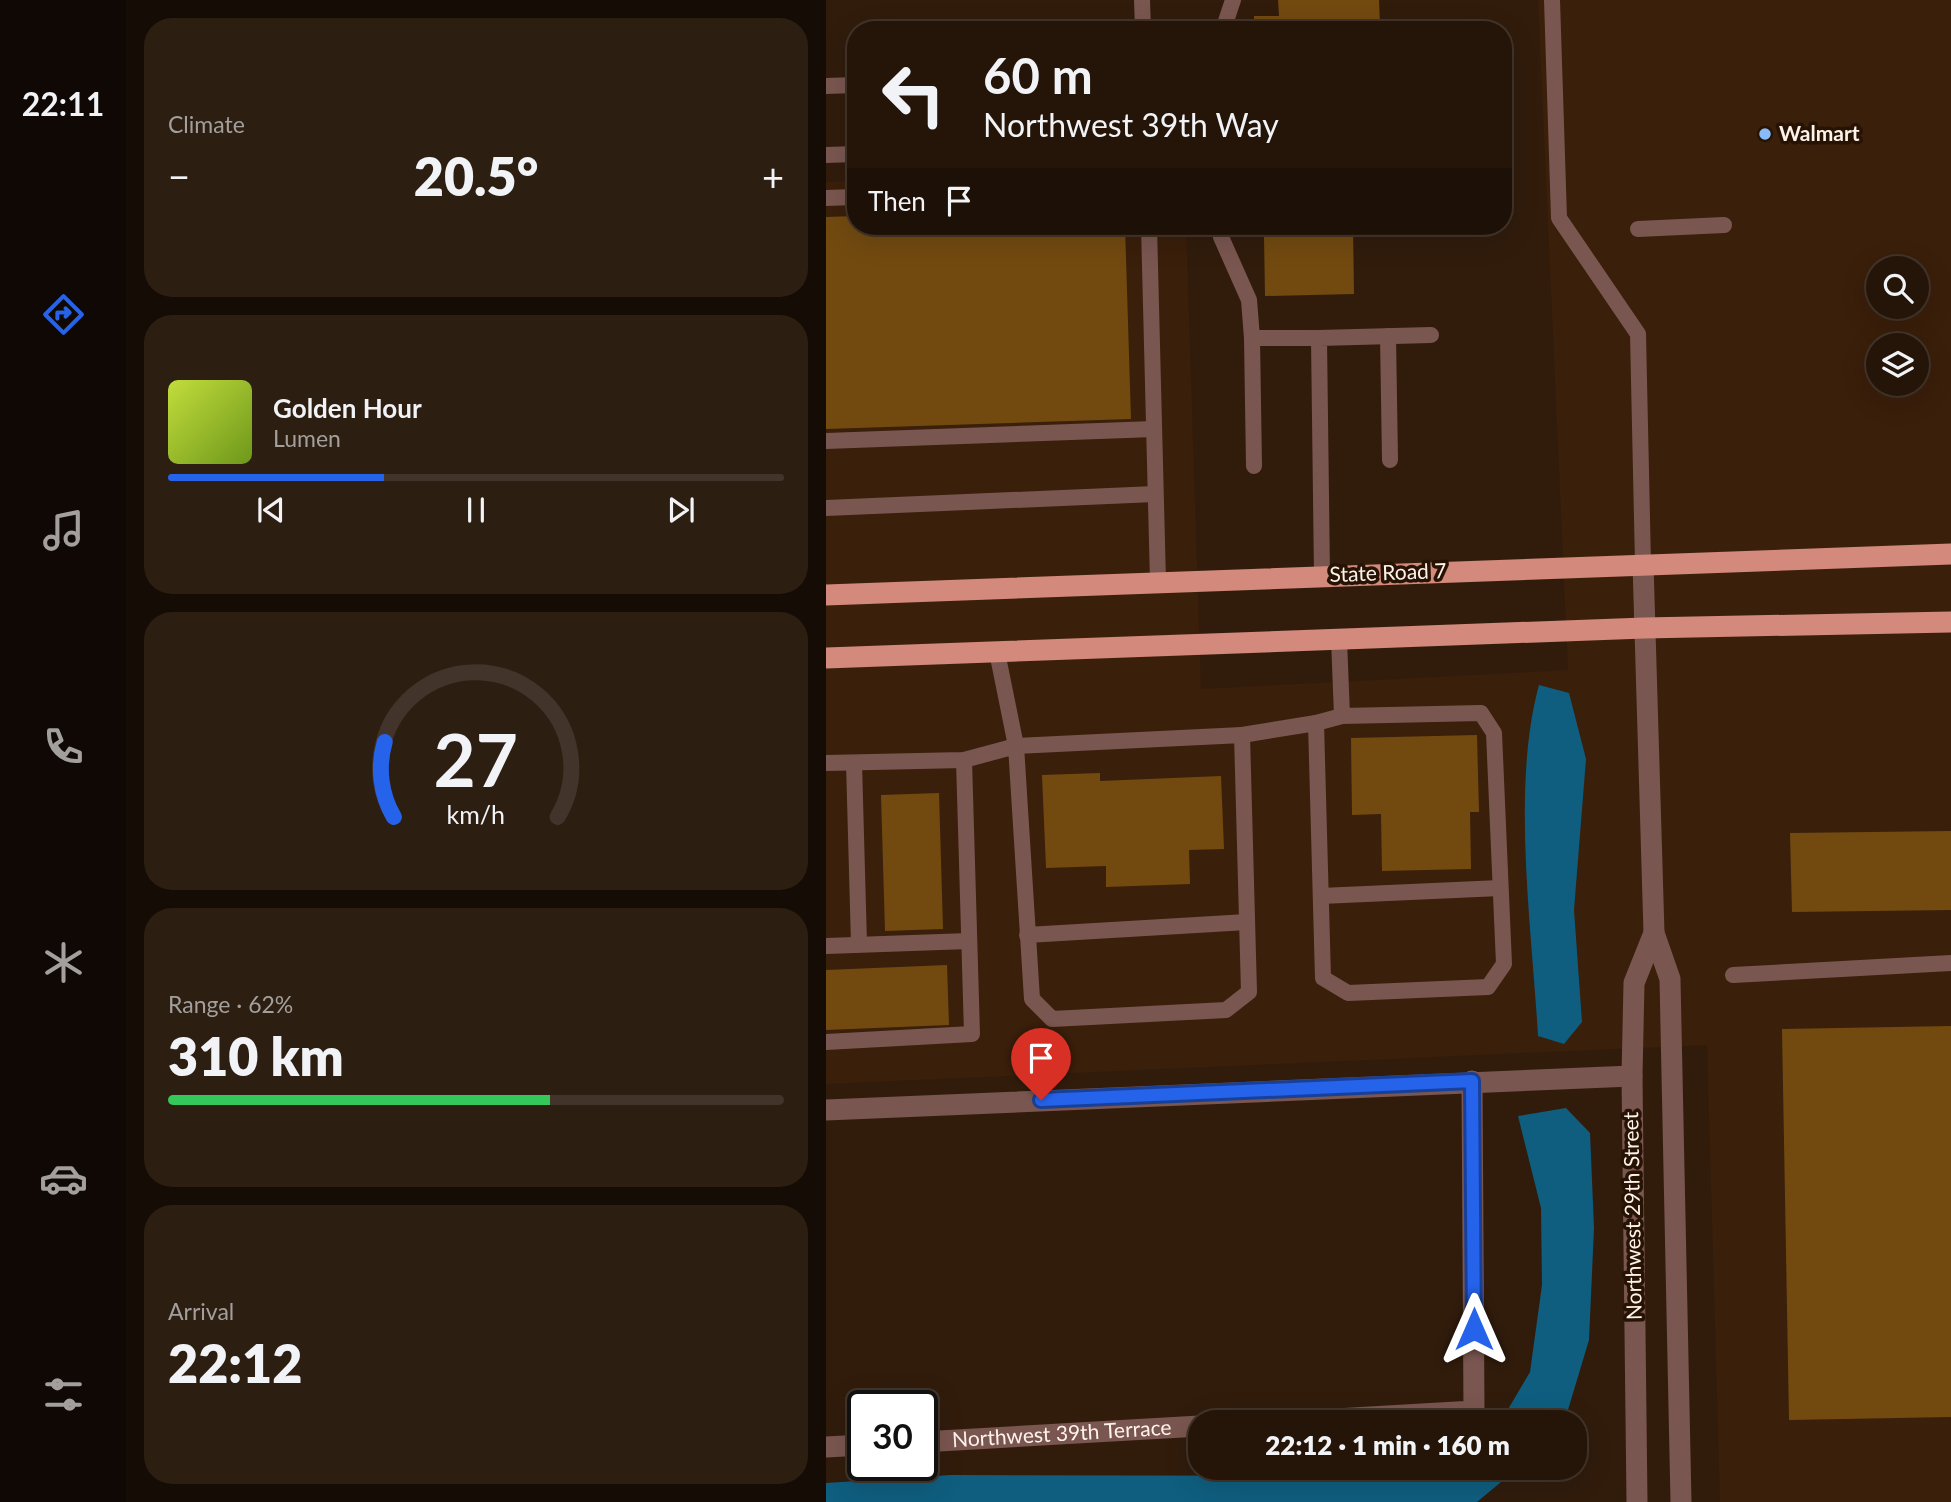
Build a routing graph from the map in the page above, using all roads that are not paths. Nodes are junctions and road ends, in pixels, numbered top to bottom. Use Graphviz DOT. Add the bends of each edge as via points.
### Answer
graph roads {
  1 [pos="1143,0"];
  2 [pos="1233,0"];
  3 [pos="1552,0"];
  4 [pos="1143,21"];
  5 [pos="1226,21"];
  6 [pos="847,85"];
  7 [pos="826,86"];
  8 [pos="847,154"];
  9 [pos="826,155"];
  10 [pos="847,197"];
  11 [pos="826,198"];
  12 [pos="1724,225"];
  13 [pos="1638,229"];
  14 [pos="1149,235"];
  15 [pos="1221,235"];
  16 [pos="1431,335"];
  17 [pos="1388,336"];
  18 [pos="1252,338"];
  19 [pos="1319,338"];
  20 [pos="1154,429"];
  21 [pos="826,441"];
  22 [pos="1391,460"];
  23 [pos="1254,466"];
  24 [pos="1155,494"];
  25 [pos="826,508"];
  26 [pos="1951,554"];
  27 [pos="1643,564"];
  28 [pos="1322,576"];
  29 [pos="1158,582"];
  30 [pos="826,595"];
  31 [pos="1951,622"];
  32 [pos="1644,628"];
  33 [pos="1339,639"];
  34 [pos="997,652"];
  35 [pos="826,658"];
  36 [pos="1342,716"];
  37 [pos="1316,723"];
  38 [pos="1242,735"];
  39 [pos="1016,746"];
  40 [pos="964,760"];
  41 [pos="826,763"];
  42 [pos="854,763"];
  43 [pos="1500,888"];
  44 [pos="1321,896"];
  45 [pos="1247,922"];
  46 [pos="1654,933"];
  47 [pos="1027,935"];
  48 [pos="970,941"];
  49 [pos="859,944"];
  50 [pos="826,946"];
  51 [pos="1951,963"];
  52 [pos="1733,975"];
  53 [pos="826,1042"];
  54 [pos="1632,1076"];
  55 [pos="1472,1081"];
  56 [pos="826,1110"];
  57 [pos="1474,1410"];
  58 [pos="1188,1427"];
  59 [pos="938,1441"];
  60 [pos="847,1446"];
  61 [pos="826,1447"];
  62 [pos="1637,1502"];
  63 [pos="1681,1502"];
  1 -- 4 [label="lane"];
  2 -- 5 [label="lane"];
  3 -- 27 [label="lane" via="1559,218 1638,334"];
  6 -- 7 [label="lane"];
  8 -- 9 [label="lane"];
  10 -- 11 [label="lane"];
  12 -- 13 [label="lane"];
  14 -- 20 [label="lane"];
  15 -- 18 [label="lane" via="1249,300"];
  16 -- 17 [label="lane"];
  17 -- 19 [label="lane"];
  17 -- 22 [label="lane"];
  18 -- 19 [label="lane"];
  18 -- 23 [label="lane"];
  19 -- 28 [label="lane"];
  20 -- 21 [label="lane"];
  20 -- 24 [label="lane"];
  24 -- 25 [label="lane"];
  24 -- 29 [label="lane"];
  26 -- 27 [label="main road, State Road 7"];
  27 -- 28 [label="main road, State Road 7"];
  27 -- 32 [label="street, Northwest 29th Street"];
  28 -- 29 [label="main road, State Road 7"];
  29 -- 30 [label="main road, State Road 7"];
  31 -- 32 [label="main road"];
  32 -- 33 [label="main road"];
  32 -- 46 [label="street, Northwest 29th Street"];
  33 -- 34 [label="main road"];
  33 -- 36 [label="lane"];
  34 -- 35 [label="main road"];
  34 -- 39 [label="lane"];
  36 -- 37 [label="lane"];
  36 -- 43 [label="lane" via="1481,713 1494,733"];
  37 -- 38 [label="lane"];
  37 -- 44 [label="lane"];
  38 -- 39 [label="lane"];
  38 -- 45 [label="lane"];
  39 -- 40 [label="lane"];
  39 -- 47 [label="lane"];
  40 -- 42 [label="lane"];
  40 -- 48 [label="lane"];
  41 -- 42 [label="lane"];
  42 -- 49 [label="lane"];
  43 -- 44 [label="lane"];
  43 -- 44 [label="lane" via="1504,964 1488,987 1348,993 1323,978"];
  45 -- 47 [label="lane"];
  45 -- 47 [label="lane" via="1249,992 1226,1010 1052,1018 1032,999"];
  46 -- 54 [label="street, Northwest 29th Street" via="1634,983"];
  46 -- 63 [label="street, Northwest 29th Street" via="1670,979"];
  48 -- 49 [label="lane"];
  48 -- 53 [label="lane" via="972,1034"];
  49 -- 50 [label="lane"];
  51 -- 52 [label="lane"];
  54 -- 55 [label="street"];
  54 -- 62 [label="street, Northwest 29th Street"];
  55 -- 56 [label="street"];
  55 -- 57 [label="street"];
  58 -- 59 [label="street, Northwest 39th Terrace"];
  60 -- 61 [label="street"];
}
